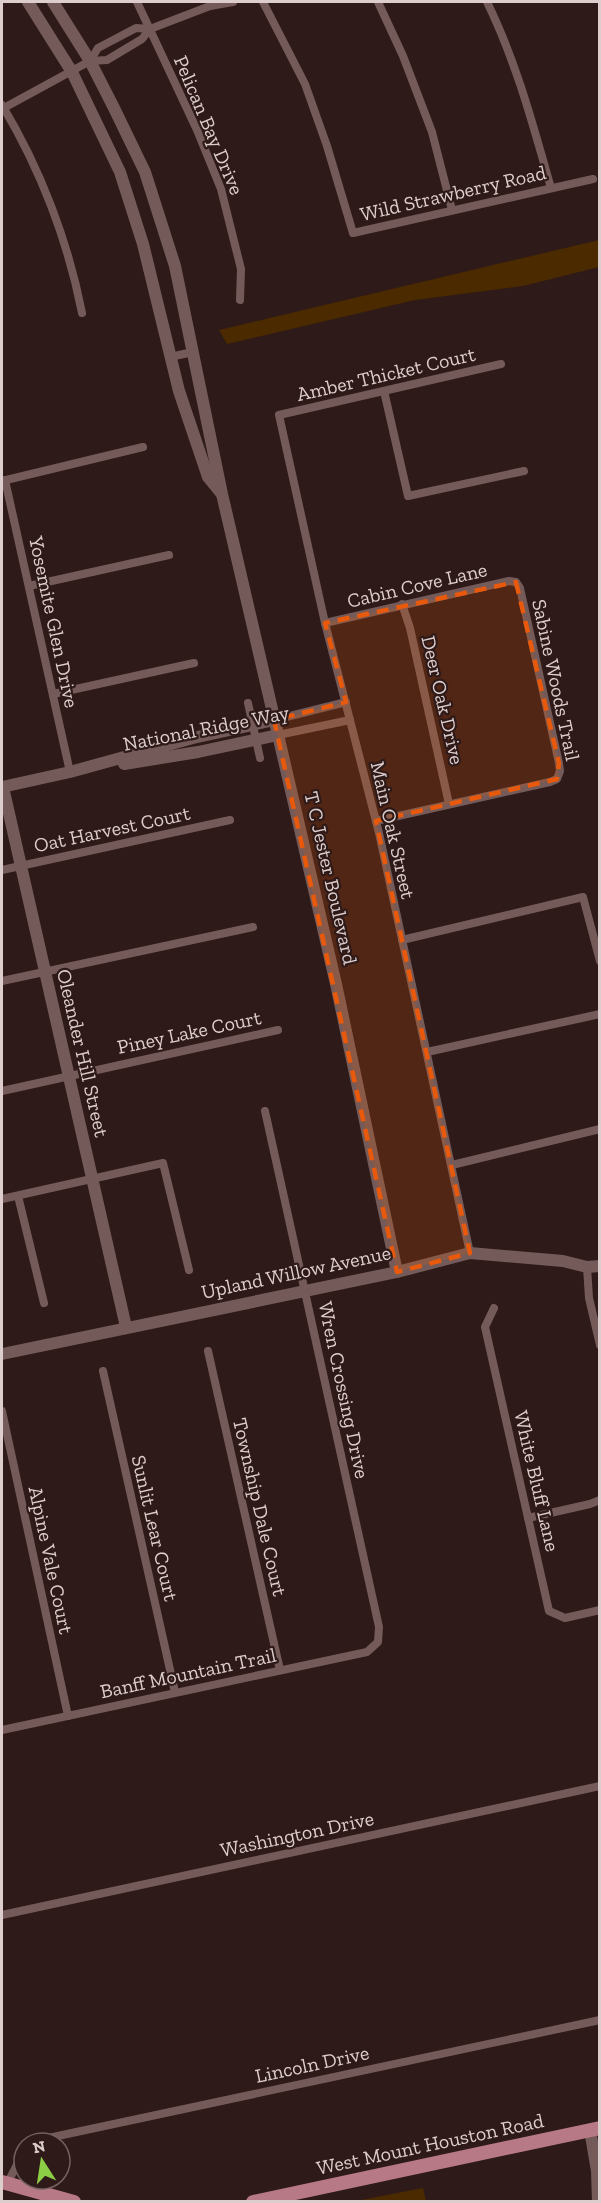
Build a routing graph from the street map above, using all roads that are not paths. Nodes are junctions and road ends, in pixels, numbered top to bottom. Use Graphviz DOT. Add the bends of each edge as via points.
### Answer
graph roads {
  1 [pos="28,2"];
  2 [pos="53,2"];
  3 [pos="137,2"];
  4 [pos="233,2"];
  5 [pos="263,2"];
  6 [pos="378,2"];
  7 [pos="487,2"];
  8 [pos="150,28"];
  9 [pos="90,62"];
  10 [pos="72,72"];
  11 [pos="2,108"];
  12 [pos="593,179"];
  13 [pos="550,188"];
  14 [pos="453,210"];
  15 [pos="240,300"];
  16 [pos="82,313"];
  17 [pos="193,352"];
  18 [pos="170,357"];
  19 [pos="501,364"];
  20 [pos="384,391"];
  21 [pos="279,415"];
  22 [pos="143,447"];
  23 [pos="524,471"];
  24 [pos="3,480"];
  25 [pos="222,494"];
  26 [pos="169,555"];
  27 [pos="516,582"];
  28 [pos="29,586"];
  29 [pos="402,604"];
  30 [pos="325,623"];
  31 [pos="194,663"];
  32 [pos="52,694"];
  33 [pos="346,702"];
  34 [pos="248,704"];
  35 [pos="274,720"];
  36 [pos="350,720"];
  37 [pos="253,724"];
  38 [pos="278,735"];
  39 [pos="256,740"];
  40 [pos="260,758"];
  41 [pos="70,772"];
  42 [pos="2,787"];
  43 [pos="449,804"];
  44 [pos="230,820"];
  45 [pos="376,821"];
  46 [pos="22,866"];
  47 [pos="2,870"];
  48 [pos="253,927"];
  49 [pos="402,940"];
  50 [pos="600,961"];
  51 [pos="45,972"];
  52 [pos="2,981"];
  53 [pos="600,1014"];
  54 [pos="278,1030"];
  55 [pos="427,1052"];
  56 [pos="68,1075"];
  57 [pos="2,1091"];
  58 [pos="265,1111"];
  59 [pos="600,1129"];
  60 [pos="452,1165"];
  61 [pos="92,1179"];
  62 [pos="18,1196"];
  63 [pos="2,1199"];
  64 [pos="470,1253"];
  65 [pos="594,1266"];
  66 [pos="189,1270"];
  67 [pos="397,1272"];
  68 [pos="305,1291"];
  69 [pos="44,1304"];
  70 [pos="494,1308"];
  71 [pos="126,1327"];
  72 [pos="600,1345"];
  73 [pos="208,1351"];
  74 [pos="2,1354"];
  75 [pos="103,1371"];
  76 [pos="2,1411"];
  77 [pos="600,1500"];
  78 [pos="528,1518"];
  79 [pos="600,1610"];
  80 [pos="378,1642"];
  81 [pos="280,1670"];
  82 [pos="175,1692"];
  83 [pos="68,1716"];
  84 [pos="2,1730"];
  85 [pos="600,1786"];
  86 [pos="2,1915"];
  87 [pos="600,2020"];
  88 [pos="595,2129"];
  89 [pos="72,2133"];
  90 [pos="12,2170"];
  91 [pos="4,2183"];
  92 [pos="267,2200"];
  93 [pos="74,2202"];
  94 [pos="253,2202"];
  95 [pos="598,2202"];
  1 -- 10 [label="street, T C Jester Boulevard"];
  2 -- 9 [label="street, T C Jester Boulevard"];
  3 -- 8 [label="street, Pelican Bay Drive"];
  4 -- 8 [label="street" via="210,6"];
  5 -- 14 [label="street, Wild Strawberry Road" via="305,84 353,233"];
  6 -- 14 [label="street" via="404,56 432,132"];
  7 -- 13 [label="street" via="528,108"];
  8 -- 9 [label="street" via="142,39 116,55"];
  8 -- 9 [label="street" via="136,28 98,48"];
  8 -- 15 [label="street, Pelican Bay Drive" via="221,189 242,269"];
  9 -- 10 [label="street"];
  9 -- 17 [label="street, T C Jester Boulevard" via="148,182 174,266"];
  10 -- 11 [label="street"];
  10 -- 18 [label="street, T C Jester Boulevard" via="120,172 143,244"];
  11 -- 16 [label="street" via="49,202"];
  12 -- 13 [label="street, Wild Strawberry Road"];
  13 -- 14 [label="street, Wild Strawberry Road"];
  17 -- 18 [label="street"];
  17 -- 25 [label="street, T C Jester Boulevard"];
  18 -- 25 [label="street, T C Jester Boulevard" via="208,477"];
  19 -- 20 [label="street, Amber Thicket Court"];
  20 -- 21 [label="street, Amber Thicket Court"];
  20 -- 23 [label="street" via="408,496"];
  21 -- 30 [label="street, Main Oak Street"];
  22 -- 24 [label="street"];
  24 -- 28 [label="street, Yosemite Glen Drive"];
  25 -- 35 [label="street, T C Jester Boulevard"];
  26 -- 28 [label="street"];
  27 -- 29 [label="street, Cabin Cove Lane"];
  27 -- 43 [label="street, Sabine Woods Trail" via="560,771 550,782"];
  28 -- 32 [label="street, Yosemite Glen Drive"];
  29 -- 30 [label="street, Cabin Cove Lane"];
  29 -- 43 [label="street, Deer Oak Drive"];
  30 -- 33 [label="street, Main Oak Street"];
  31 -- 32 [label="street"];
  32 -- 41 [label="street, Yosemite Glen Drive"];
  33 -- 35 [label="street, National Ridge Way"];
  33 -- 36 [label="street, Main Oak Street"];
  34 -- 37 [label="street"];
  35 -- 37 [label="street, National Ridge Way"];
  35 -- 38 [label="street, T C Jester Boulevard"];
  36 -- 38 [label="street, National Ridge Way"];
  36 -- 45 [label="street, Main Oak Street"];
  37 -- 39 [label="street"];
  37 -- 41 [label="street, National Ridge Way"];
  38 -- 39 [label="street, National Ridge Way"];
  38 -- 67 [label="street, T C Jester Boulevard"];
  39 -- 40 [label="street"];
  39 -- 41 [label="street, National Ridge Way"];
  41 -- 42 [label="street, National Ridge Way"];
  42 -- 46 [label="street, Oleander Hill Street"];
  43 -- 45 [label="street, Sabine Woods Trail"];
  44 -- 46 [label="street, Oat Harvest Court"];
  45 -- 49 [label="street, Main Oak Street"];
  46 -- 47 [label="street, Oat Harvest Court"];
  46 -- 51 [label="street, Oleander Hill Street"];
  48 -- 51 [label="street"];
  49 -- 50 [label="street" via="583,897"];
  49 -- 55 [label="street, Main Oak Street"];
  51 -- 52 [label="street"];
  51 -- 56 [label="street, Oleander Hill Street"];
  53 -- 55 [label="street"];
  54 -- 56 [label="street, Piney Lake Court"];
  55 -- 60 [label="street, Main Oak Street"];
  56 -- 57 [label="street, Piney Lake Court"];
  56 -- 61 [label="street, Oleander Hill Street"];
  58 -- 68 [label="street, Wren Crossing Drive"];
  59 -- 60 [label="street"];
  60 -- 64 [label="street, Main Oak Street"];
  61 -- 62 [label="street"];
  61 -- 66 [label="street" via="163,1163"];
  61 -- 71 [label="street, Oleander Hill Street"];
  62 -- 63 [label="street"];
  62 -- 69 [label="street"];
  64 -- 65 [label="street, Upland Willow Avenue"];
  64 -- 67 [label="street, Upland Willow Avenue"];
  65 -- 72 [label="street" via="589,1298"];
  67 -- 68 [label="street, Upland Willow Avenue"];
  68 -- 71 [label="street, Upland Willow Avenue"];
  68 -- 80 [label="street, Wren Crossing Drive" via="379,1627"];
  70 -- 78 [label="street, White Bluff Lane" via="485,1327"];
  71 -- 74 [label="street, Upland Willow Avenue"];
  73 -- 81 [label="street, Township Dale Court"];
  75 -- 82 [label="street, Sunlit Lear Court"];
  76 -- 83 [label="street, Alpine Vale Court"];
  77 -- 78 [label="street"];
  78 -- 79 [label="street, White Bluff Lane" via="549,1611 565,1618"];
  80 -- 81 [label="street, Banff Mountain Trail" via="367,1652"];
  81 -- 82 [label="street, Banff Mountain Trail"];
  82 -- 83 [label="street, Banff Mountain Trail"];
  83 -- 84 [label="street, Banff Mountain Trail"];
  85 -- 86 [label="street, Washington Drive"];
  87 -- 89 [label="street, Lincoln Drive"];
  88 -- 92 [label="main road, West Mount Houston Road"];
  88 -- 95 [label="street"];
  90 -- 91 [label="street"];
  91 -- 93 [label="main road"];
  92 -- 94 [label="main road, West Mount Houston Road"];
}
